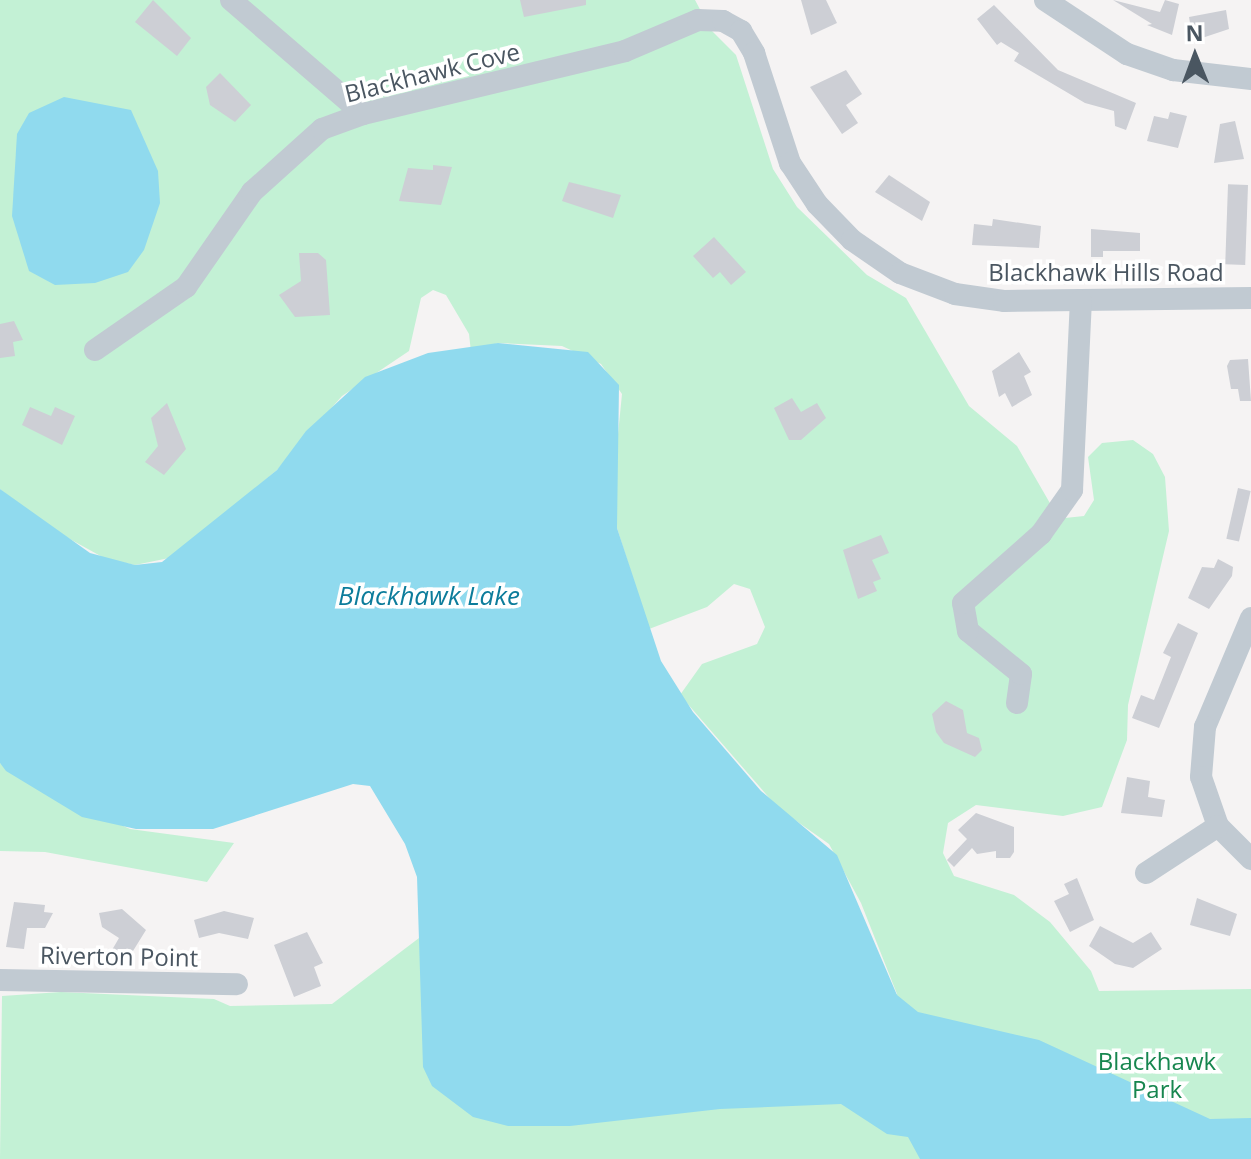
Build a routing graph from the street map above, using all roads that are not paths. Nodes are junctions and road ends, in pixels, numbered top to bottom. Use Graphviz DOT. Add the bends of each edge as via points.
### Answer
graph roads {
  1 [pos="231,0"];
  2 [pos="1045,0"];
  3 [pos="723,21"];
  4 [pos="1251,79"];
  5 [pos="363,114"];
  6 [pos="1251,298"];
  7 [pos="1081,301"];
  8 [pos="95,350"];
  9 [pos="1251,618"];
  10 [pos="1017,703"];
  11 [pos="1218,826"];
  12 [pos="1251,859"];
  13 [pos="1146,873"];
  14 [pos="0,980"];
  15 [pos="237,984"];
  1 -- 5 [label="street"];
  2 -- 4 [label="street" via="1127,54 1173,70"];
  3 -- 5 [label="street, Blackhawk Cove" via="698,20 625,51"];
  3 -- 7 [label="street, Blackhawk Hills Road" via="741,31 754,53 790,163 852,240 900,273 955,294 1004,301"];
  5 -- 8 [label="street, Blackhawk Cove" via="322,129 284,158 252,192 186,287"];
  6 -- 7 [label="street, Blackhawk Hills Road"];
  7 -- 10 [label="street" via="1072,490 1050,524 963,603 968,631 1021,674"];
  9 -- 11 [label="street" via="1205,727 1201,777"];
  11 -- 12 [label="street"];
  11 -- 13 [label="street"];
  14 -- 15 [label="street, Riverton Point"];
}
